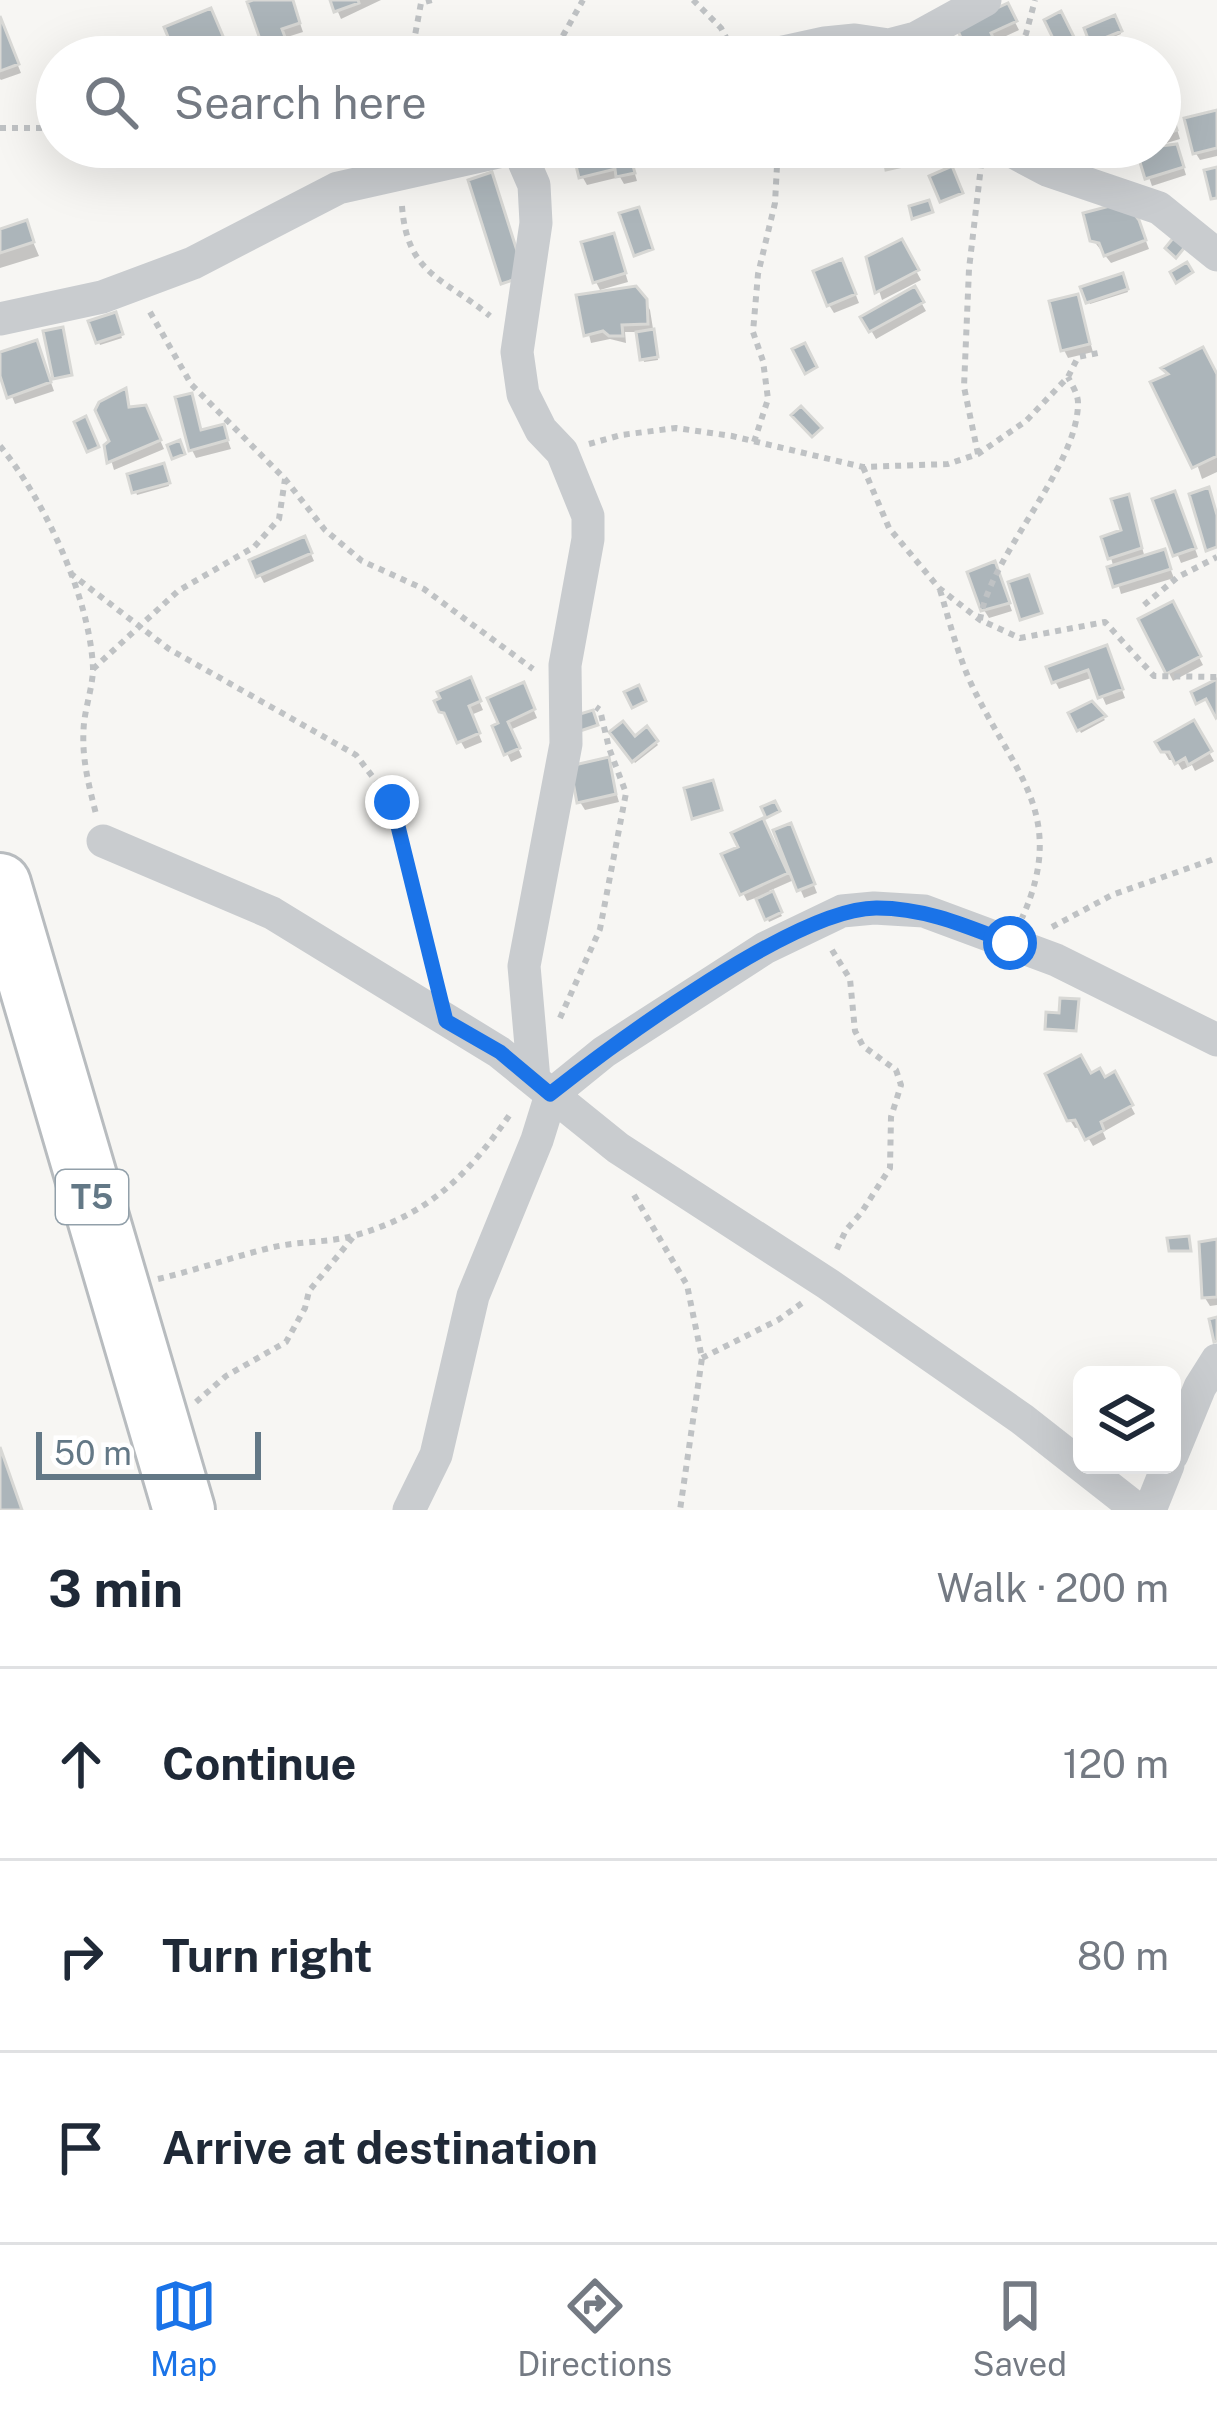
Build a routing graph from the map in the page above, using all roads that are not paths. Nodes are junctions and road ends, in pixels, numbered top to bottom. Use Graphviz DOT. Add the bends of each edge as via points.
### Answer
graph roads {
  1 [pos="985,0"];
  2 [pos="920,36"];
  3 [pos="422,168"];
  4 [pos="528,168"];
  5 [pos="1043,168"];
  6 [pos="1217,256"];
  7 [pos="0,319"];
  8 [pos="103,841"];
  9 [pos="0,884"];
  10 [pos="1217,1040"];
  11 [pos="539,1076"];
  12 [pos="1217,1360"];
  13 [pos="1181,1433"];
  14 [pos="1164,1474"];
  15 [pos="184,1510"];
  16 [pos="409,1510"];
  17 [pos="1138,1510"];
  18 [pos="1150,1510"];
  1 -- 2 [label="street"];
  3 -- 7 [label="street" via="338,188 193,263 102,297"];
  4 -- 11 [label="street" via="536,224 517,352 529,411 562,452 588,539 565,665 566,744 524,966"];
  5 -- 6 [label="street" via="1159,208"];
  8 -- 11 [label="street" via="272,914"];
  9 -- 15 [label="highway, T5"];
  10 -- 11 [label="street" via="1056,960 924,911 874,908 814,921 604,1052"];
  11 -- 16 [label="street" via="537,1139 473,1296 436,1455"];
  11 -- 17 [label="street" via="619,1148 1022,1419"];
  12 -- 13 [label="street"];
  14 -- 18 [label="street"];
}
